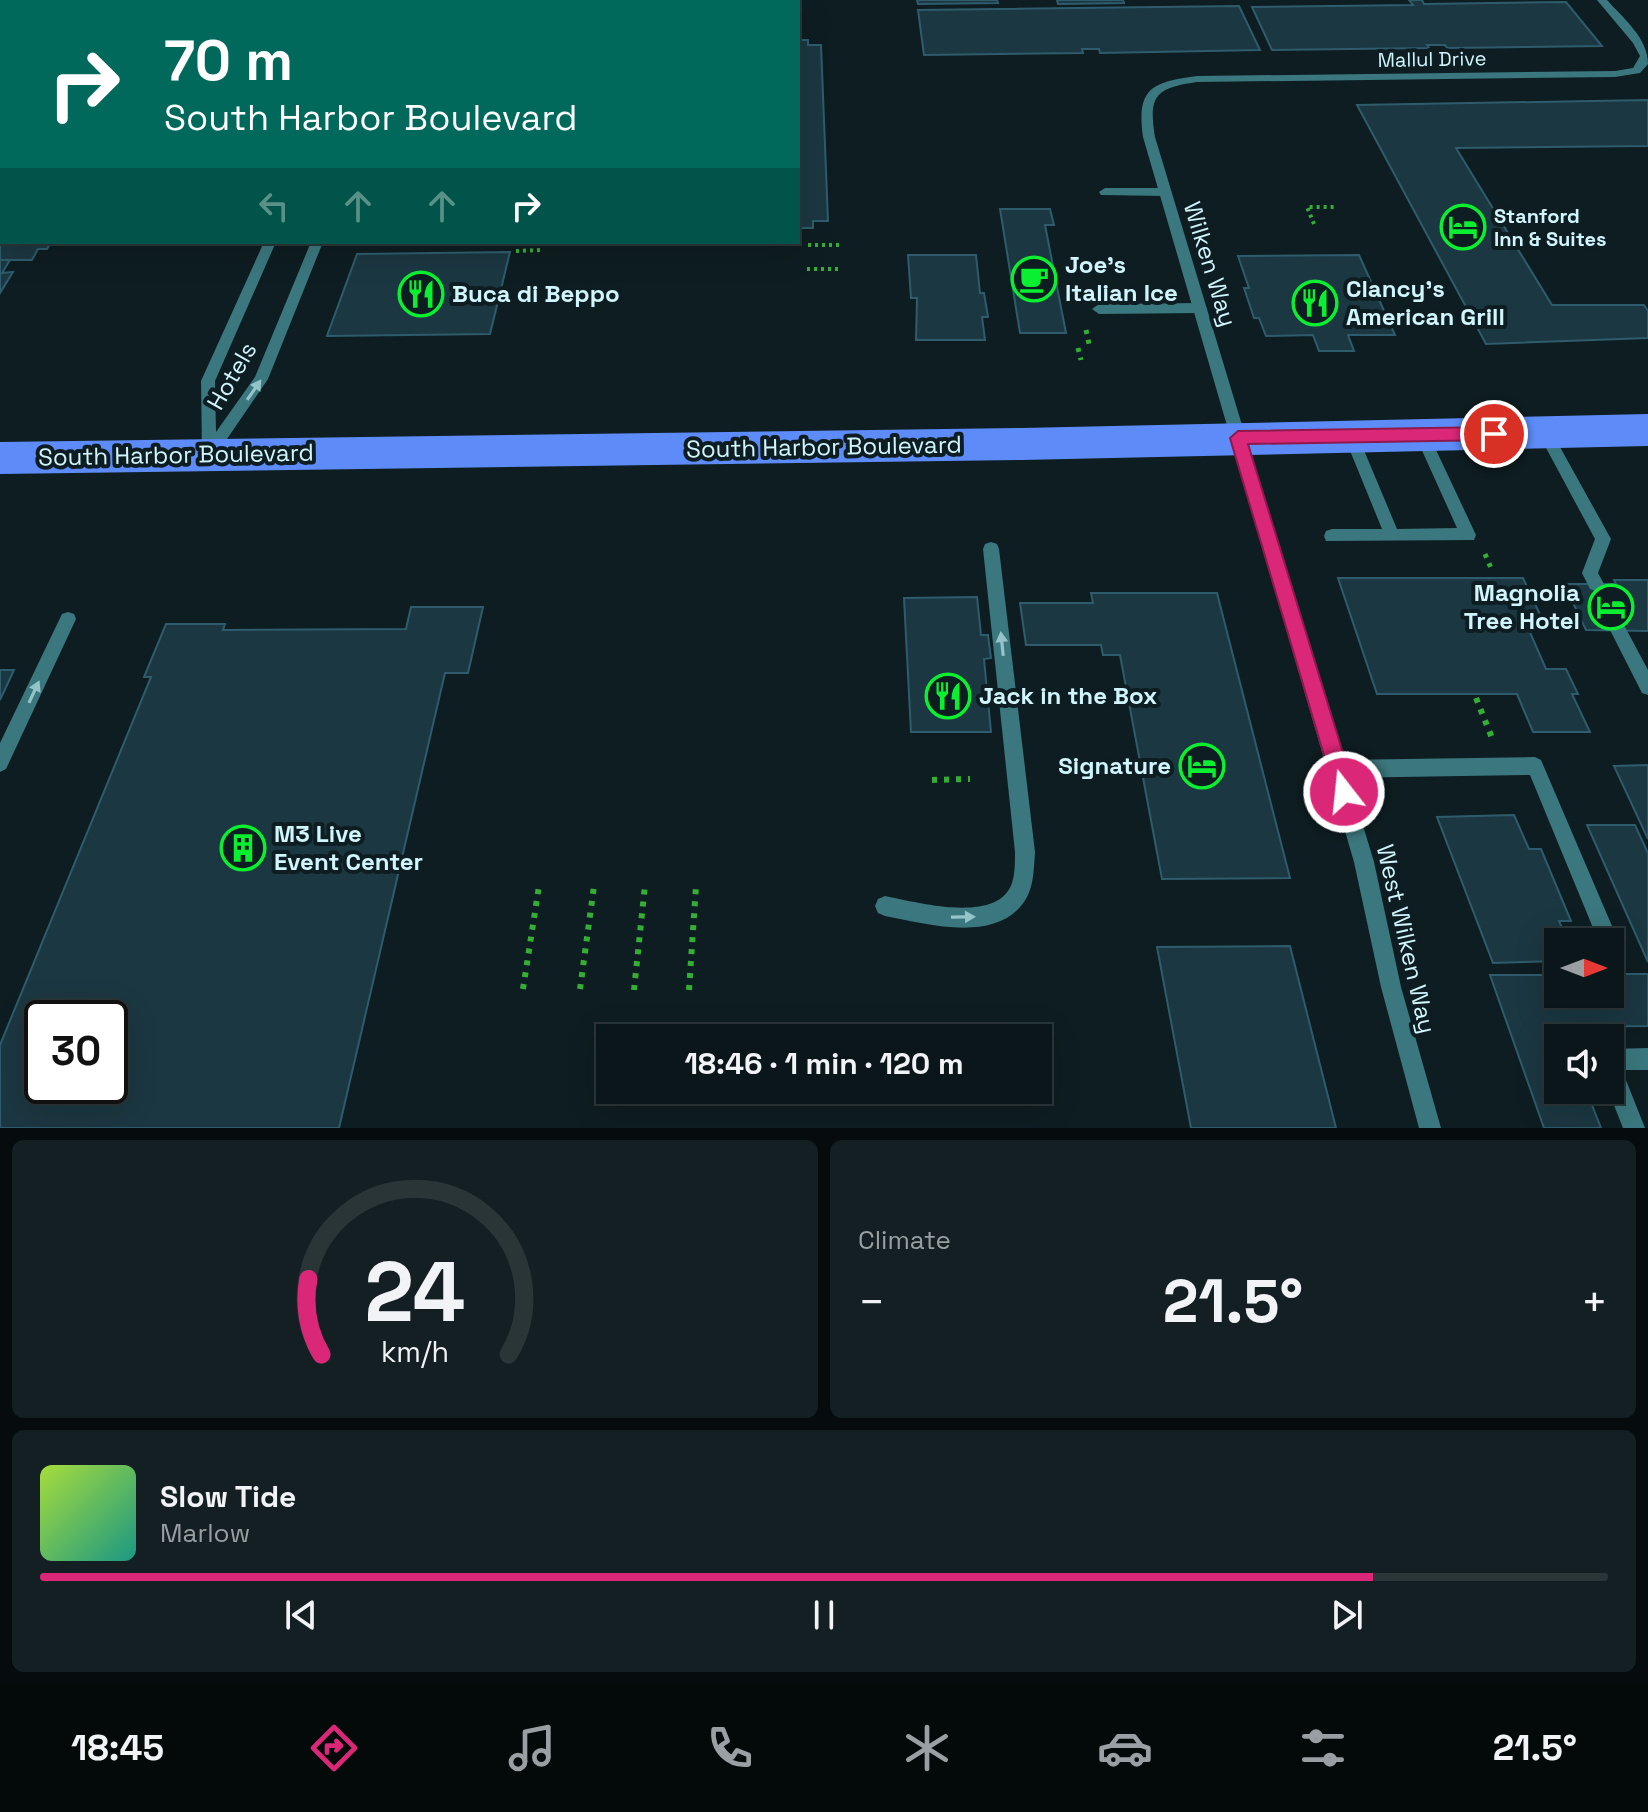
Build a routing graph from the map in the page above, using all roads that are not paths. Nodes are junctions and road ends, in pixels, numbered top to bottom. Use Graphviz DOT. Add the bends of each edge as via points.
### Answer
graph roads {
  1 [pos="1602,0"];
  2 [pos="1646,63"];
  3 [pos="1145,101"];
  4 [pos="1105,192"];
  5 [pos="1166,192"];
  6 [pos="269,244"];
  7 [pos="316,244"];
  8 [pos="1200,308"];
  9 [pos="1099,309"];
  10 [pos="1648,430"];
  11 [pos="1545,433"];
  12 [pos="1422,435"];
  13 [pos="1351,436"];
  14 [pos="1238,438"];
  15 [pos="209,454"];
  16 [pos="0,458"];
  17 [pos="1392,535"];
  18 [pos="1332,536"];
  19 [pos="991,549"];
  20 [pos="1596,584"];
  21 [pos="68,619"];
  22 [pos="1618,630"];
  23 [pos="1648,687"];
  24 [pos="0,763"];
  25 [pos="1337,769"];
  26 [pos="885,906"];
  27 [pos="1603,928"];
  28 [pos="1648,1059"];
  29 [pos="1624,1060"];
  30 [pos="1624,1103"];
  31 [pos="1430,1128"];
  32 [pos="1634,1128"];
  1 -- 2 [label="street, Mallul Drive" via="1638,42"];
  2 -- 3 [label="street, Mallul Drive" via="1636,71 1615,74 1197,79 1162,87"];
  3 -- 5 [label="street, Wilken Way" via="1149,137"];
  4 -- 5 [label="street"];
  5 -- 8 [label="street, Wilken Way"];
  6 -- 15 [label="street, Hotels" via="208,381"];
  15 -- 7 [label="street, Hotels, one-way" via="261,379"];
  8 -- 9 [label="street"];
  8 -- 14 [label="street, Wilken Way"];
  10 -- 11 [label="main road, South Harbor Boulevard"];
  11 -- 12 [label="main road, South Harbor Boulevard"];
  11 -- 20 [label="street" via="1603,539 1590,573"];
  12 -- 13 [label="main road, South Harbor Boulevard"];
  12 -- 17 [label="street" via="1468,535"];
  13 -- 14 [label="main road, South Harbor Boulevard"];
  13 -- 17 [label="street"];
  14 -- 15 [label="main road, South Harbor Boulevard"];
  14 -- 25 [label="street, West Wilken Way"];
  15 -- 16 [label="main road, South Harbor Boulevard"];
  17 -- 18 [label="street"];
  26 -- 19 [label="street, one-way" via="948,917 987,916 999,913 1020,891 1025,852"];
  24 -- 21 [label="street, one-way"];
  22 -- 23 [label="street"];
  25 -- 27 [label="street" via="1535,766"];
  25 -- 31 [label="street, West Wilken Way"];
  28 -- 29 [label="street"];
  30 -- 32 [label="street"];
}
